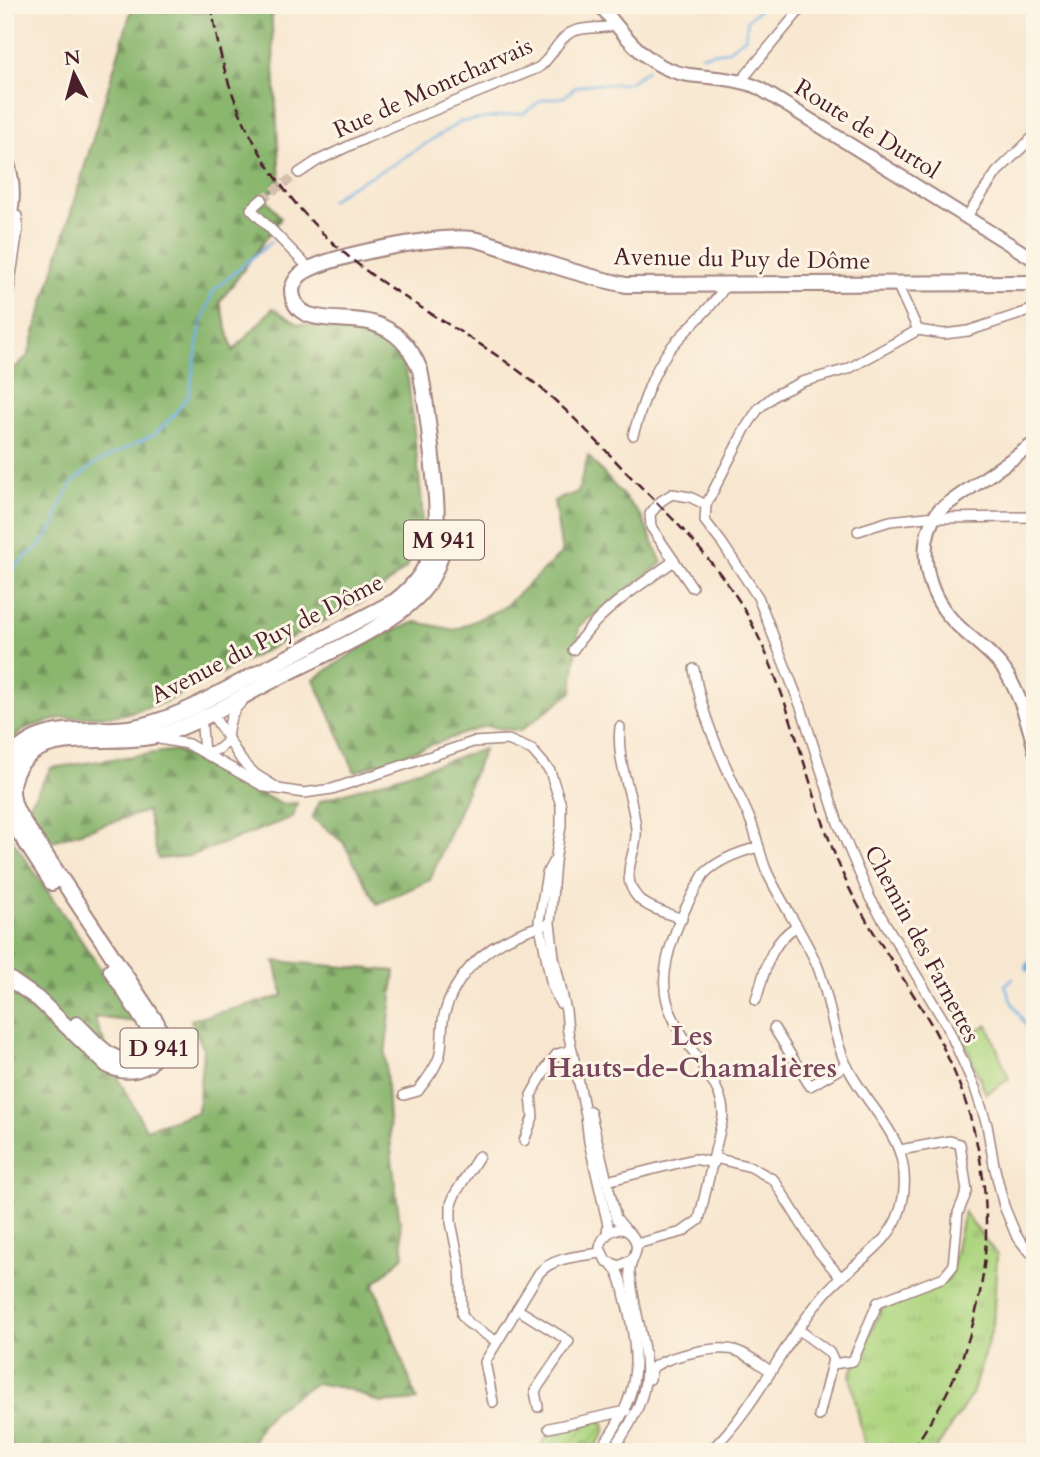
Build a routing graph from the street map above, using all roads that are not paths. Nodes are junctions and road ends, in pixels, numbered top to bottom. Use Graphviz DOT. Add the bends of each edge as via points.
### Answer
graph roads {
  1 [pos="600,5"];
  2 [pos="804,5"];
  3 [pos="616,25"];
  4 [pos="741,81"];
  5 [pos="1035,135"];
  6 [pos="5,156"];
  7 [pos="299,173"];
  8 [pos="262,200"];
  9 [pos="11,214"];
  10 [pos="967,216"];
  11 [pos="5,234"];
  12 [pos="1035,260"];
  13 [pos="311,270"];
  14 [pos="1035,283"];
  15 [pos="897,284"];
  16 [pos="726,285"];
  17 [pos="1035,309"];
  18 [pos="5,316"];
  19 [pos="918,330"];
  20 [pos="633,435"];
  21 [pos="1035,443"];
  22 [pos="706,505"];
  23 [pos="934,517"];
  24 [pos="1035,517"];
  25 [pos="858,531"];
  26 [pos="674,561"];
  27 [pos="692,587"];
  28 [pos="384,623"];
  29 [pos="321,640"];
  30 [pos="573,650"];
  31 [pos="694,668"];
  32 [pos="207,714"];
  33 [pos="176,715"];
  34 [pos="620,727"];
  35 [pos="144,739"];
  36 [pos="228,742"];
  37 [pos="1035,751"];
  38 [pos="204,753"];
  39 [pos="5,767"];
  40 [pos="280,790"];
  41 [pos="5,811"];
  42 [pos="760,847"];
  43 [pos="555,860"];
  44 [pos="57,882"];
  45 [pos="682,919"];
  46 [pos="550,923"];
  47 [pos="540,926"];
  48 [pos="797,926"];
  49 [pos="5,966"];
  50 [pos="5,975"];
  51 [pos="756,1000"];
  52 [pos="774,1028"];
  53 [pos="568,1030"];
  54 [pos="572,1050"];
  55 [pos="146,1058"];
  56 [pos="846,1065"];
  57 [pos="580,1087"];
  58 [pos="404,1095"];
  59 [pos="524,1141"];
  60 [pos="901,1150"];
  61 [pos="479,1156"];
  62 [pos="714,1160"];
  63 [pos="607,1181"];
  64 [pos="1035,1214"];
  65 [pos="627,1231"];
  66 [pos="607,1233"];
  67 [pos="636,1244"];
  68 [pos="601,1253"];
  69 [pos="1032,1253"];
  70 [pos="633,1259"];
  71 [pos="610,1264"];
  72 [pos="841,1278"];
  73 [pos="517,1309"];
  74 [pos="799,1330"];
  75 [pos="496,1341"];
  76 [pos="646,1349"];
  77 [pos="666,1360"];
  78 [pos="834,1364"];
  79 [pos="770,1371"];
  80 [pos="492,1402"];
  81 [pos="640,1406"];
  82 [pos="538,1407"];
  83 [pos="625,1411"];
  84 [pos="819,1416"];
  85 [pos="1035,1426"];
  86 [pos="548,1427"];
  87 [pos="598,1452"];
  88 [pos="611,1452"];
  89 [pos="709,1452"];
  90 [pos="1026,1452"];
  1 -- 3 [label="main road"];
  2 -- 4 [label="street"];
  3 -- 4 [label="main road, Route de Durtol" via="644,55 664,68"];
  3 -- 7 [label="street, Rue de Montcharvais" via="573,31 538,68 366,138"];
  4 -- 10 [label="main road, Route de Durtol" via="764,90"];
  5 -- 10 [label="street" via="997,172"];
  6 -- 9 [label="main road" via="12,177"];
  8 -- 13 [label="street" via="251,209"];
  9 -- 11 [label="main road"];
  9 -- 18 [label="street" via="17,216 18,229"];
  10 -- 12 [label="main road, Route de Durtol"];
  13 -- 16 [label="main road, Avenue du Puy de Dôme" via="441,239 472,239 626,285"];
  13 -- 28 [label="main road, Avenue du Puy de Dôme / M 941" via="296,288 304,309 372,315 402,328 421,352 431,382 444,509 443,549 421,593"];
  13 -- 29 [label="main road, Avenue du Puy de Dôme / M 941" via="301,274 292,289 295,305 302,312 370,322 395,334 414,354 424,388 438,509 432,551 413,587"];
  14 -- 15 [label="main road, Avenue du Puy de Dôme"];
  15 -- 16 [label="main road, Avenue du Puy de Dôme"];
  15 -- 19 [label="street"];
  16 -- 20 [label="street" via="716,302 667,352"];
  17 -- 19 [label="street" via="968,331"];
  19 -- 22 [label="street" via="848,369 793,386 759,408"];
  21 -- 23 [label="main road" via="952,499"];
  22 -- 26 [label="street" via="672,494 650,514 651,527"];
  22 -- 69 [label="street, Chemin des Farnettes" via="705,521 758,597 801,707 838,824 870,898 947,1026 975,1088 1004,1206 1016,1236"];
  23 -- 24 [label="street"];
  23 -- 25 [label="street" via="890,521"];
  23 -- 37 [label="main road" via="926,558 938,599 948,616 1009,678"];
  26 -- 27 [label="street"];
  26 -- 30 [label="street" via="586,628"];
  28 -- 32 [label="main road, Avenue du Puy de Dôme / M 941"];
  28 -- 36 [label="street" via="335,655 239,705 229,722"];
  29 -- 32 [label="street" via="282,670"];
  29 -- 33 [label="main road, Avenue du Puy de Dôme / M 941"];
  31 -- 42 [label="street" via="709,729"];
  32 -- 33 [label="street"];
  32 -- 35 [label="main road, Avenue du Puy de Dôme / M 941"];
  32 -- 36 [label="street"];
  32 -- 38 [label="street"];
  33 -- 39 [label="main road, Avenue du Puy de Dôme / M 941" via="130,727 41,736 20,747"];
  34 -- 45 [label="street" via="618,752 636,829 629,865 633,890 639,899"];
  35 -- 38 [label="street" via="179,741"];
  35 -- 44 [label="main road, Avenue du Puy de Dôme / M 941" via="55,742 29,755 16,770 11,789 16,810"];
  36 -- 38 [label="street"];
  36 -- 40 [label="street" via="248,768"];
  38 -- 40 [label="street" via="265,787"];
  40 -- 43 [label="street" via="317,792 459,745 513,741 537,754 556,784 562,814"];
  41 -- 44 [label="main road"];
  42 -- 45 [label="street" via="730,856 708,870"];
  42 -- 48 [label="street" via="766,869"];
  43 -- 46 [label="street"];
  43 -- 47 [label="street" via="546,878"];
  44 -- 55 [label="main road, D 941" via="158,1023 160,1044"];
  45 -- 62 [label="street" via="667,954 664,988 673,1016 723,1104"];
  46 -- 47 [label="street"];
  46 -- 53 [label="street"];
  47 -- 53 [label="street" via="552,986"];
  47 -- 58 [label="street" via="499,943 470,967 445,1012 437,1062 418,1091"];
  48 -- 51 [label="street" via="776,945"];
  48 -- 56 [label="street" via="820,972"];
  49 -- 55 [label="main road, D 941" via="43,991 113,1057 128,1061"];
  50 -- 55 [label="main road, D 941" via="38,999 107,1065 129,1071"];
  52 -- 56 [label="street" via="810,1086"];
  53 -- 54 [label="street"];
  54 -- 57 [label="street"];
  54 -- 59 [label="street" via="557,1054 535,1087 530,1100 533,1117"];
  56 -- 60 [label="street"];
  57 -- 63 [label="street" via="588,1099"];
  57 -- 66 [label="street"];
  60 -- 72 [label="street" via="905,1188 895,1224 876,1250"];
  60 -- 78 [label="street" via="950,1141 960,1144 967,1191 958,1213 953,1266 944,1277 878,1301 853,1361"];
  61 -- 75 [label="street" via="455,1194 451,1222 460,1267 462,1315"];
  62 -- 63 [label="street" via="694,1158"];
  62 -- 67 [label="street" via="695,1224"];
  62 -- 72 [label="street" via="751,1167 774,1180"];
  63 -- 65 [label="street" via="616,1218"];
  64 -- 69 [label="street"];
  65 -- 66 [label="street"];
  65 -- 67 [label="street"];
  66 -- 68 [label="street"];
  67 -- 70 [label="street"];
  68 -- 71 [label="street"];
  68 -- 73 [label="street" via="545,1267"];
  70 -- 71 [label="street" via="625,1265"];
  70 -- 76 [label="street" via="629,1270"];
  71 -- 83 [label="street" via="619,1274 636,1345 635,1378"];
  72 -- 74 [label="street"];
  73 -- 75 [label="street"];
  73 -- 82 [label="street" via="569,1341 535,1391"];
  74 -- 78 [label="street" via="829,1352"];
  74 -- 79 [label="street"];
  75 -- 80 [label="street" via="484,1363"];
  76 -- 77 [label="street"];
  76 -- 81 [label="street"];
  77 -- 79 [label="street" via="730,1349"];
  77 -- 81 [label="street" via="652,1368"];
  78 -- 84 [label="street"];
  79 -- 89 [label="street"];
  81 -- 88 [label="street"];
  83 -- 86 [label="street"];
  83 -- 87 [label="street"];
  85 -- 90 [label="street"];
}
